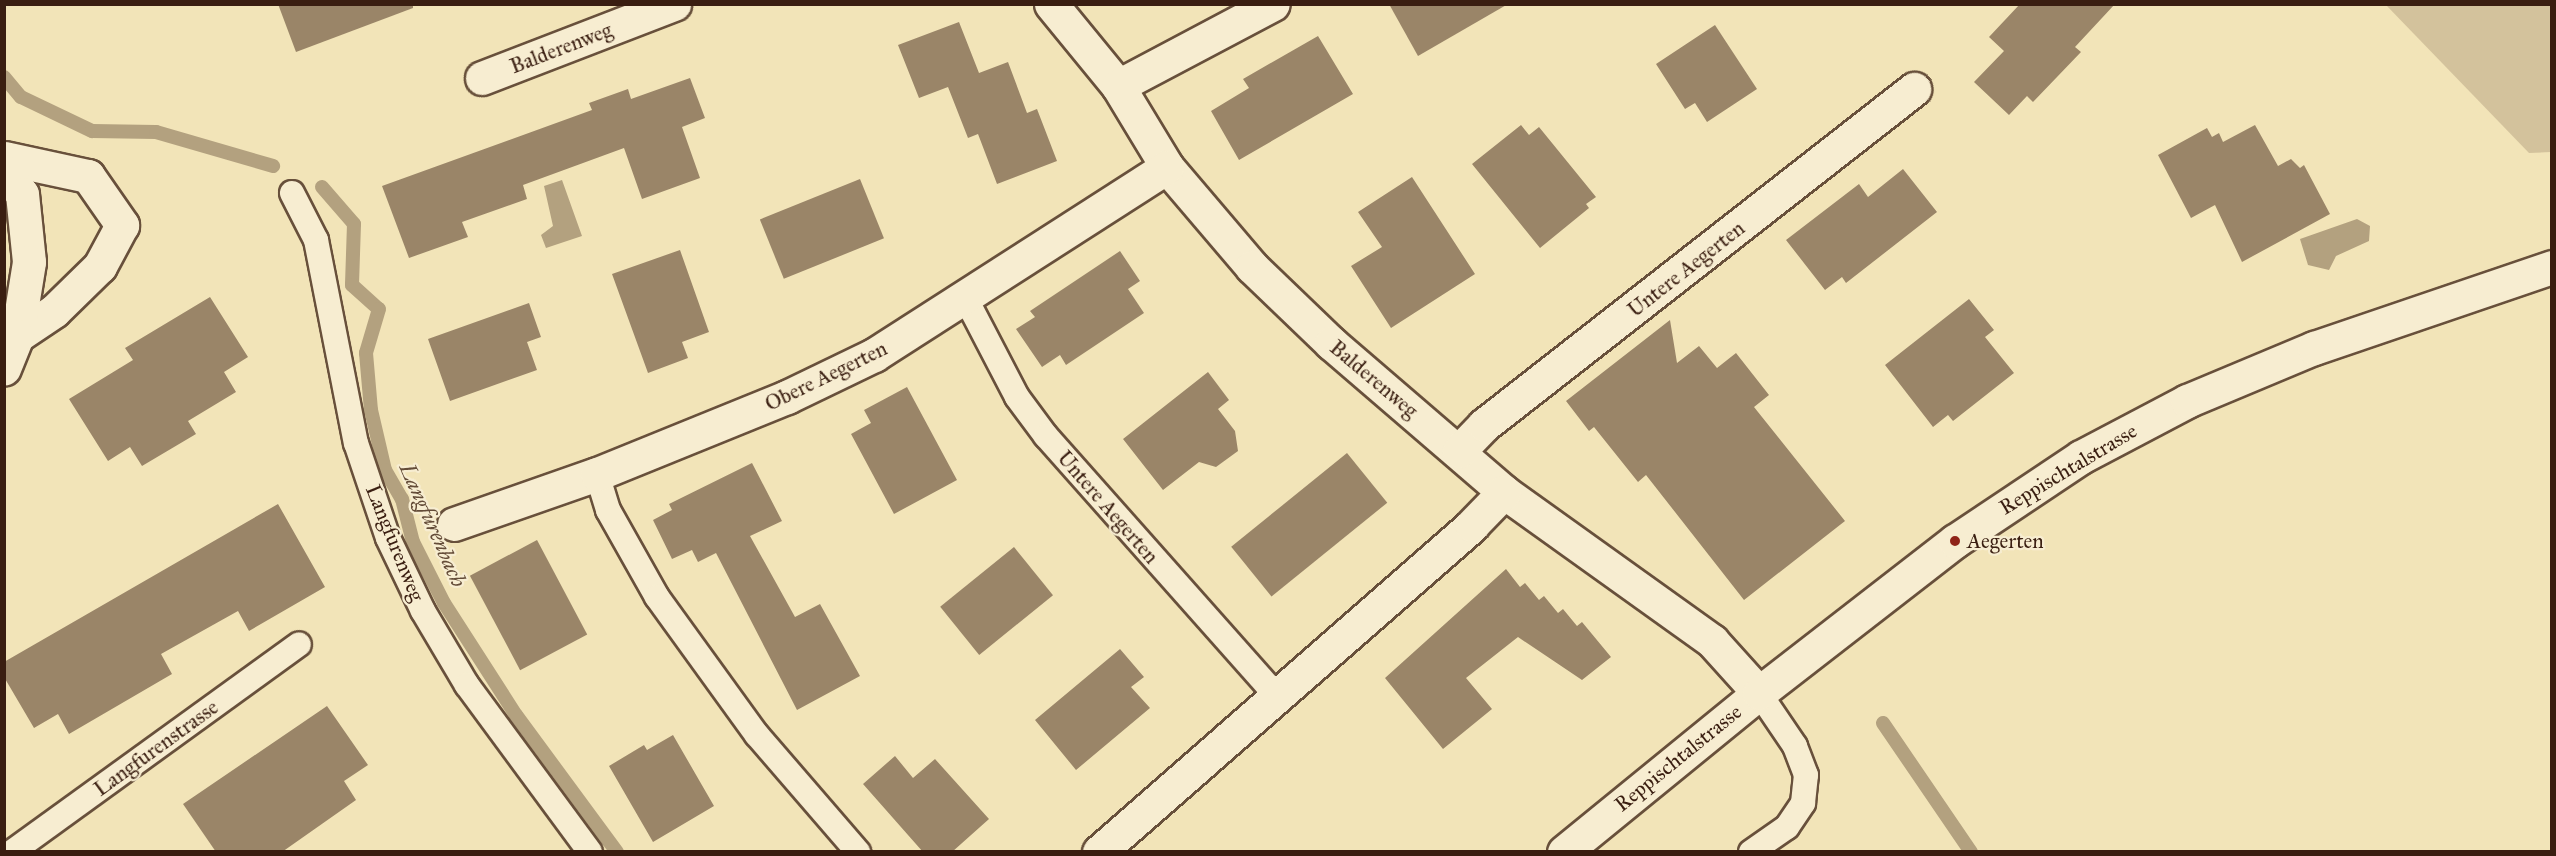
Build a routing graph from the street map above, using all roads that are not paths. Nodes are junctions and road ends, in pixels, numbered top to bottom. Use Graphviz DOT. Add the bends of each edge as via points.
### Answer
graph roads {
  1 [pos="674,4"];
  2 [pos="1051,4"];
  3 [pos="1273,4"];
  4 [pos="482,78"];
  5 [pos="1118,86"];
  6 [pos="1914,88"];
  7 [pos="4,158"];
  8 [pos="1167,167"];
  9 [pos="4,171"];
  10 [pos="292,194"];
  11 [pos="2552,267"];
  12 [pos="966,299"];
  13 [pos="17,336"];
  14 [pos="4,369"];
  15 [pos="1459,451"];
  16 [pos="597,474"];
  17 [pos="1504,492"];
  18 [pos="454,524"];
  19 [pos="300,644"];
  20 [pos="1758,693"];
  21 [pos="1277,696"];
  22 [pos="12,852"];
  23 [pos="590,852"];
  24 [pos="858,852"];
  25 [pos="1099,852"];
  26 [pos="1564,852"];
  27 [pos="1751,852"];
  1 -- 4 [label="street, Balderenweg"];
  2 -- 5 [label="street, Balderenweg"];
  3 -- 5 [label="street"];
  5 -- 8 [label="street, Balderenweg"];
  6 -- 15 [label="street, Untere Aegerten" via="1484,425"];
  7 -- 13 [label="street" via="88,176 122,225 100,266 54,311"];
  8 -- 12 [label="street, Obere Aegerten"];
  8 -- 15 [label="street, Balderenweg" via="1203,213 1276,290 1331,343"];
  9 -- 13 [label="street" via="22,194 30,262"];
  10 -- 23 [label="lane, Langfurenweg" via="315,240 356,443 388,538 423,611 467,685"];
  11 -- 20 [label="street, Reppischtalstrasse" via="2314,348 2187,401 2080,457 1955,541"];
  12 -- 16 [label="street, Obere Aegerten" via="874,355 788,397"];
  12 -- 21 [label="lane, Untere Aegerten" via="1017,397 1046,436"];
  13 -- 14 [label="street"];
  15 -- 17 [label="street, Balderenweg"];
  16 -- 18 [label="street, Obere Aegerten"];
  16 -- 24 [label="lane" via="608,510 657,597 784,769"];
  17 -- 20 [label="street, Balderenweg" via="1712,641"];
  17 -- 21 [label="street" via="1472,525"];
  19 -- 22 [label="lane, Langfurenstrasse"];
  20 -- 26 [label="street, Reppischtalstrasse"];
  20 -- 27 [label="lane" via="1795,746 1806,775 1803,803 1787,827"];
  21 -- 25 [label="street"];
}
